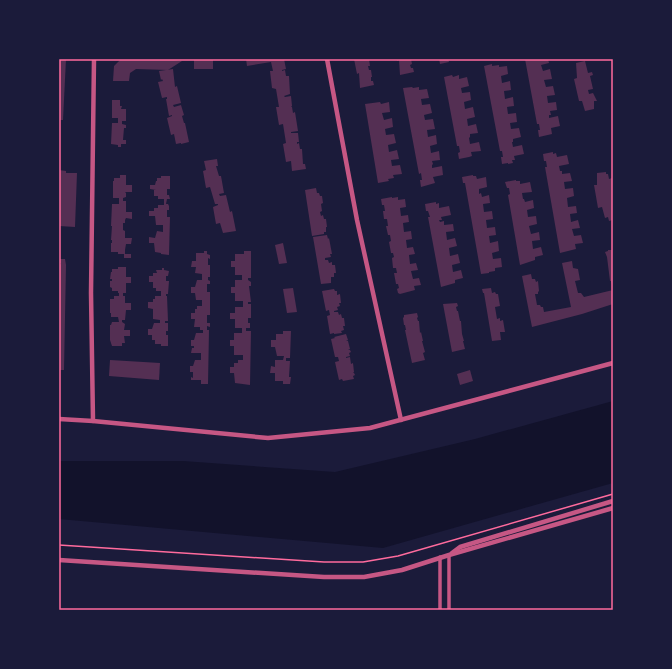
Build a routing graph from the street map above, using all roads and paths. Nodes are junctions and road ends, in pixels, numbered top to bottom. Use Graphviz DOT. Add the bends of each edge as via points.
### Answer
graph roads {
  1 [pos="94,59"];
  2 [pos="327,59"];
  3 [pos="613,363"];
  4 [pos="59,419"];
  5 [pos="401,420"];
  6 [pos="93,421"];
  7 [pos="613,494"];
  8 [pos="613,501"];
  9 [pos="613,508"];
  10 [pos="59,545"];
  11 [pos="449,555"];
  12 [pos="440,557"];
  13 [pos="59,560"];
  14 [pos="440,610"];
  15 [pos="448,610"];
  1 -- 6 [label="street" via="91,293"];
  2 -- 5 [label="street" via="357,220"];
  3 -- 5 [label="street"];
  4 -- 6 [label="street"];
  5 -- 6 [label="street" via="370,428 268,438"];
  7 -- 10 [label="path" via="398,556 363,562 324,562"];
  8 -- 11 [label="street" via="460,547"];
  9 -- 11 [label="street"];
  11 -- 12 [label="street"];
  11 -- 15 [label="street"];
  12 -- 13 [label="street" via="402,570 358,577"];
  12 -- 14 [label="street"];
}
